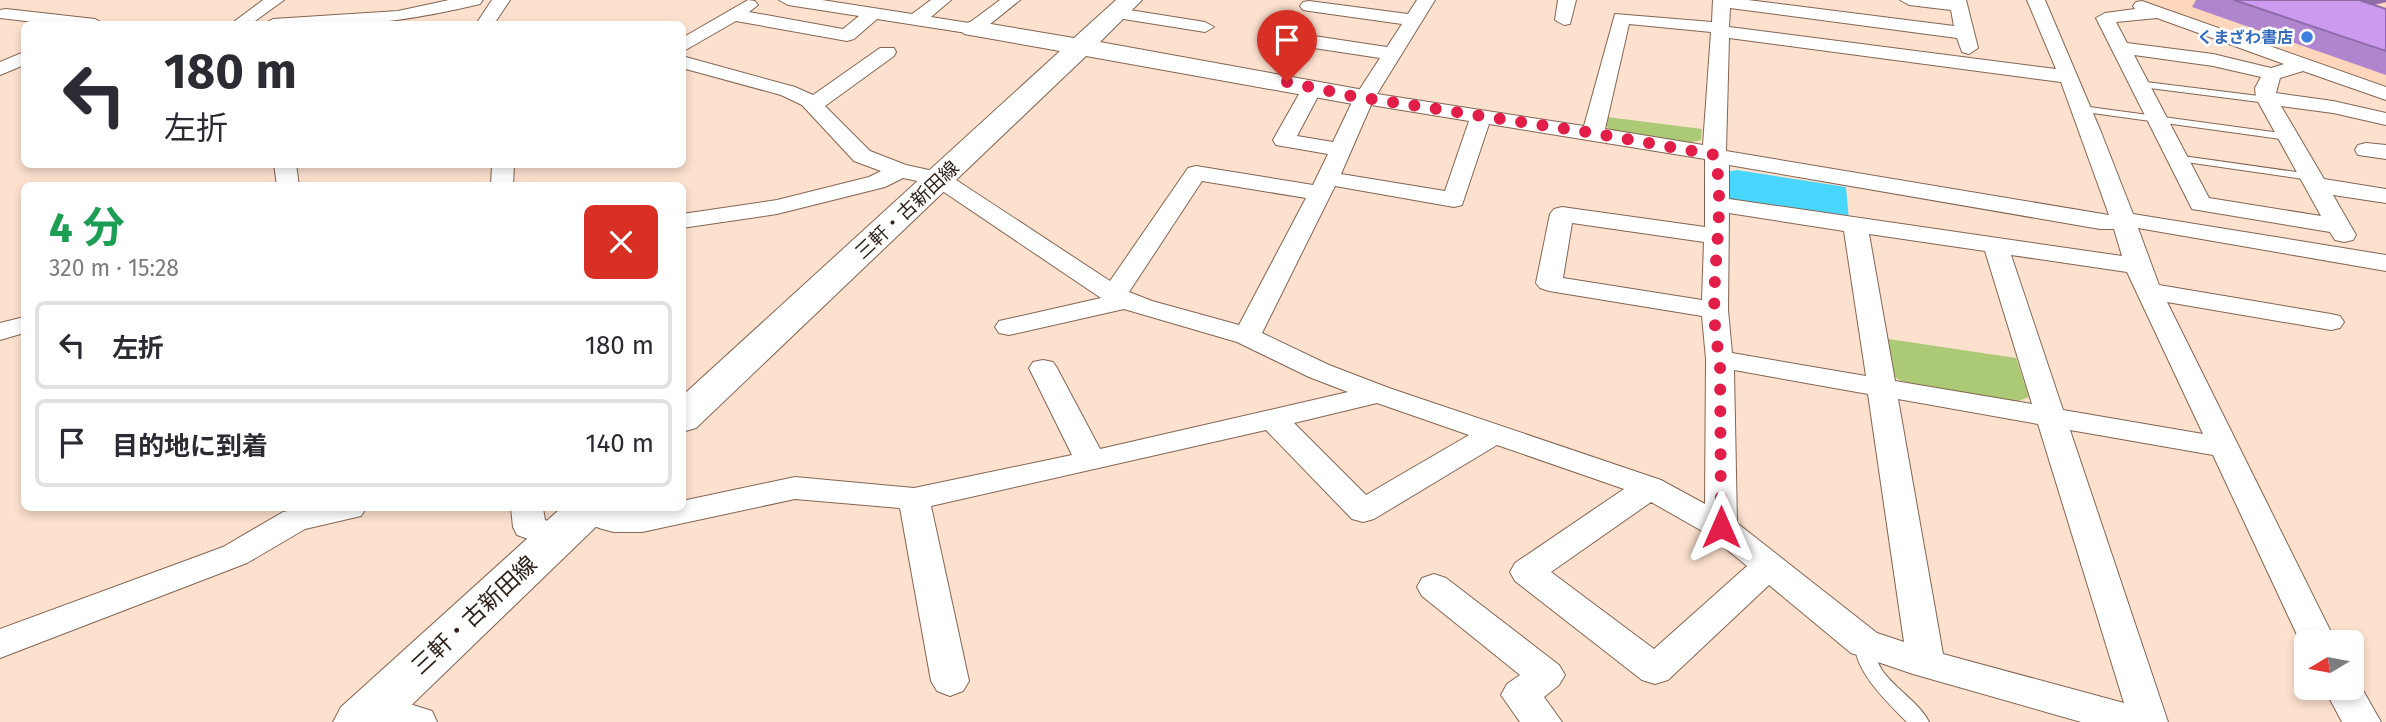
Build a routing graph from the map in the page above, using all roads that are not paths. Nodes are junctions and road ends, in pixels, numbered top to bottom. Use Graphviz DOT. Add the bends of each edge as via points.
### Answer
graph roads {
  1 [pos="51,0"];
  2 [pos="275,0"];
  3 [pos="474,0"];
  4 [pos="501,0"];
  5 [pos="757,0"];
  6 [pos="788,0"];
  7 [pos="942,0"];
  8 [pos="1011,0"];
  9 [pos="1426,0"];
  10 [pos="1567,0"];
  11 [pos="1909,0"];
  12 [pos="2029,0"];
  13 [pos="2036,0"];
  14 [pos="2126,0"];
  15 [pos="1722,1"];
  16 [pos="1957,3"];
  17 [pos="440,4"];
  18 [pos="1124,6"];
  19 [pos="1309,6"];
  20 [pos="861,7"];
  21 [pos="2160,12"];
  22 [pos="3,15"];
  23 [pos="733,15"];
  24 [pos="915,20"];
  25 [pos="1413,20"];
  26 [pos="1564,20"];
  27 [pos="64,21"];
  28 [pos="244,21"];
  29 [pos="320,21"];
  30 [pos="411,21"];
  31 [pos="487,21"];
  32 [pos="1205,27"];
  33 [pos="973,29"];
  34 [pos="1721,29"];
  35 [pos="1965,33"];
  36 [pos="1294,39"];
  37 [pos="686,44"];
  38 [pos="1081,48"];
  39 [pos="2120,48"];
  40 [pos="887,52"];
  41 [pos="1393,54"];
  42 [pos="21,59"];
  43 [pos="686,63"];
  44 [pos="1973,64"];
  45 [pos="2304,64"];
  46 [pos="0,69"];
  47 [pos="2272,74"];
  48 [pos="2069,77"];
  49 [pos="2138,84"];
  50 [pos="1313,87"];
  51 [pos="2386,94"];
  52 [pos="1364,97"];
  53 [pos="2267,99"];
  54 [pos="813,104"];
  55 [pos="2082,108"];
  56 [pos="1481,116"];
  57 [pos="2156,118"];
  58 [pos="2386,119"];
  59 [pos="1593,133"];
  60 [pos="2288,137"];
  61 [pos="1341,150"];
  62 [pos="1715,155"];
  63 [pos="2176,158"];
  64 [pos="900,171"];
  65 [pos="939,179"];
  66 [pos="2312,181"];
  67 [pos="1324,185"];
  68 [pos="2386,196"];
  69 [pos="1718,205"];
  70 [pos="686,219"];
  71 [pos="2124,221"];
  72 [pos="2337,226"];
  73 [pos="1856,227"];
  74 [pos="1716,236"];
  75 [pos="1996,246"];
  76 [pos="2359,258"];
  77 [pos="2386,263"];
  78 [pos="2143,279"];
  79 [pos="1120,298"];
  80 [pos="1715,310"];
  81 [pos="2332,322"];
  82 [pos="21,327"];
  83 [pos="1009,327"];
  84 [pos="0,332"];
  85 [pos="1247,336"];
  86 [pos="1720,359"];
  87 [pos="1043,368"];
  88 [pos="1880,387"];
  89 [pos="1379,394"];
  90 [pos="686,415"];
  91 [pos="2050,416"];
  92 [pos="1272,419"];
  93 [pos="1494,433"];
  94 [pos="2223,447"];
  95 [pos="1091,461"];
  96 [pos="1650,487"];
  97 [pos="914,499"];
  98 [pos="336,511"];
  99 [pos="564,516"];
  100 [pos="1721,527"];
  101 [pos="1767,566"];
  102 [pos="1434,587"];
  103 [pos="2312,630"];
  104 [pos="1864,643"];
  105 [pos="0,644"];
  106 [pos="1926,664"];
  107 [pos="950,681"];
  108 [pos="2350,700"];
  109 [pos="384,718"];
  110 [pos="1542,722"];
  111 [pos="1919,722"];
  112 [pos="2137,722"];
  113 [pos="2149,722"];
  114 [pos="2362,722"];
  1 -- 22 [label="street"];
  2 -- 28 [label="street"];
  3 -- 17 [label="street"];
  4 -- 31 [label="street"];
  5 -- 23 [label="street"];
  6 -- 20 [label="street"];
  7 -- 24 [label="street"];
  8 -- 33 [label="street"];
  9 -- 25 [label="street"];
  10 -- 26 [label="street"];
  11 -- 16 [label="street"];
  12 -- 13 [label="street"];
  13 -- 48 [label="street"];
  14 -- 21 [label="street"];
  15 -- 34 [label="street"];
  15 -- 35 [label="street"];
  16 -- 35 [label="street"];
  17 -- 29 [label="street" via="398,16"];
  17 -- 30 [label="street"];
  18 -- 32 [label="street"];
  18 -- 38 [label="street, 三軒・古新田線"];
  19 -- 25 [label="street"];
  20 -- 23 [label="street" via="848,35"];
  20 -- 24 [label="street"];
  21 -- 39 [label="street" via="2105,18"];
  21 -- 45 [label="street"];
  22 -- 27 [label="street"];
  23 -- 37 [label="street"];
  24 -- 33 [label="street"];
  25 -- 41 [label="street"];
  33 -- 38 [label="street"];
  34 -- 44 [label="street"];
  34 -- 59 [label="street" via="1621,18"];
  34 -- 62 [label="street"];
  35 -- 44 [label="street"];
  36 -- 41 [label="street"];
  38 -- 50 [label="street"];
  38 -- 65 [label="street, 三軒・古新田線"];
  39 -- 47 [label="street" via="2214,60"];
  39 -- 49 [label="street"];
  40 -- 54 [label="street"];
  41 -- 52 [label="street"];
  42 -- 46 [label="street"];
  43 -- 54 [label="street" via="788,91"];
  44 -- 48 [label="street"];
  45 -- 47 [label="street"];
  45 -- 51 [label="street"];
  47 -- 53 [label="street" via="2265,88"];
  48 -- 55 [label="street"];
  49 -- 53 [label="lane"];
  49 -- 57 [label="street"];
  50 -- 52 [label="street"];
  50 -- 61 [label="street" via="1284,140"];
  52 -- 56 [label="street"];
  52 -- 61 [label="street"];
  53 -- 58 [label="street"];
  53 -- 60 [label="street"];
  54 -- 64 [label="street" via="862,156"];
  55 -- 57 [label="lane"];
  55 -- 71 [label="street"];
  56 -- 59 [label="street"];
  56 -- 67 [label="street" via="1454,200"];
  57 -- 60 [label="lane"];
  57 -- 63 [label="street"];
  59 -- 62 [label="street"];
  60 -- 66 [label="street"];
  61 -- 67 [label="street"];
  62 -- 69 [label="street"];
  62 -- 71 [label="street" via="2100,222"];
  63 -- 66 [label="lane"];
  63 -- 72 [label="street" via="2200,204"];
  64 -- 65 [label="street"];
  64 -- 70 [label="street" via="877,182 777,207"];
  65 -- 79 [label="street"];
  65 -- 90 [label="street, 三軒・古新田線"];
  66 -- 68 [label="street"];
  66 -- 72 [label="street"];
  67 -- 79 [label="street" via="1196,173"];
  67 -- 85 [label="street"];
  69 -- 73 [label="street"];
  69 -- 74 [label="street"];
  71 -- 76 [label="street"];
  71 -- 78 [label="street"];
  72 -- 76 [label="street"];
  73 -- 75 [label="street"];
  73 -- 88 [label="street"];
  74 -- 80 [label="street"];
  74 -- 80 [label="street" via="1563,215 1549,283"];
  75 -- 78 [label="street"];
  75 -- 91 [label="street"];
  76 -- 77 [label="street"];
  78 -- 81 [label="street"];
  78 -- 94 [label="street"];
  79 -- 83 [label="street"];
  79 -- 85 [label="street"];
  80 -- 86 [label="street"];
  82 -- 84 [label="street"];
  85 -- 89 [label="street"];
  86 -- 88 [label="street"];
  86 -- 100 [label="street"];
  87 -- 95 [label="street"];
  88 -- 91 [label="street"];
  88 -- 106 [label="street"];
  89 -- 92 [label="street"];
  89 -- 93 [label="street"];
  91 -- 94 [label="street"];
  91 -- 113 [label="street"];
  92 -- 93 [label="street" via="1363,511"];
  92 -- 95 [label="street"];
  93 -- 96 [label="street"];
  94 -- 103 [label="street"];
  95 -- 97 [label="street"];
  96 -- 100 [label="street"];
  96 -- 101 [label="street" via="1527,572 1655,670"];
  97 -- 99 [label="street" via="795,488 642,521"];
  97 -- 107 [label="street"];
  98 -- 105 [label="street" via="295,520 235,555"];
  99 -- 109 [label="street, 三軒・古新田線"];
  100 -- 101 [label="street"];
  101 -- 104 [label="street"];
  102 -- 110 [label="street" via="1546,675 1520,695"];
  104 -- 106 [label="street"];
  104 -- 111 [label="lane" via="1864,657"];
  106 -- 112 [label="street"];
  108 -- 114 [label="street"];
}
